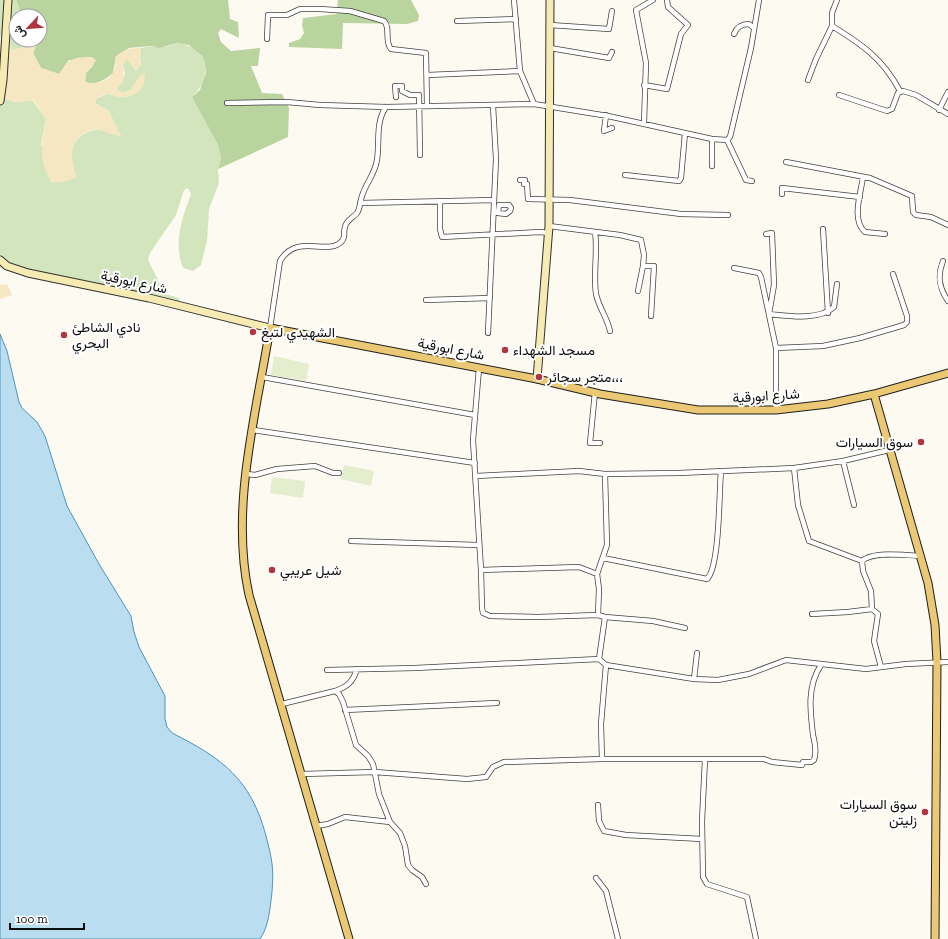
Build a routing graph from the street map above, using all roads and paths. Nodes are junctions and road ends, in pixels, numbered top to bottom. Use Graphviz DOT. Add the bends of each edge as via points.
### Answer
graph roads {
  1 [pos="8,0"];
  2 [pos="514,0"];
  3 [pos="550,0"];
  4 [pos="653,0"];
  5 [pos="667,0"];
  6 [pos="759,0"];
  7 [pos="837,0"];
  8 [pos="612,11"];
  9 [pos="516,19"];
  10 [pos="457,21"];
  11 [pos="550,25"];
  12 [pos="832,26"];
  13 [pos="754,28"];
  14 [pos="734,34"];
  15 [pos="267,39"];
  16 [pos="550,48"];
  17 [pos="612,52"];
  18 [pos="520,71"];
  19 [pos="428,75"];
  20 [pos="808,80"];
  21 [pos="644,85"];
  22 [pos="900,91"];
  23 [pos="948,92"];
  24 [pos="839,95"];
  25 [pos="396,97"];
  26 [pos="0,101"];
  27 [pos="227,103"];
  28 [pos="534,104"];
  29 [pos="427,106"];
  30 [pos="493,106"];
  31 [pos="551,106"];
  32 [pos="386,107"];
  33 [pos="419,107"];
  34 [pos="939,110"];
  35 [pos="948,114"];
  36 [pos="606,115"];
  37 [pos="644,123"];
  38 [pos="612,128"];
  39 [pos="685,132"];
  40 [pos="712,139"];
  41 [pos="727,140"];
  42 [pos="420,155"];
  43 [pos="786,162"];
  44 [pos="712,166"];
  45 [pos="625,175"];
  46 [pos="863,177"];
  47 [pos="520,180"];
  48 [pos="752,181"];
  49 [pos="782,194"];
  50 [pos="860,197"];
  51 [pos="494,200"];
  52 [pos="550,200"];
  53 [pos="440,201"];
  54 [pos="360,203"];
  55 [pos="728,216"];
  56 [pos="948,225"];
  57 [pos="823,229"];
  58 [pos="549,230"];
  59 [pos="595,232"];
  60 [pos="492,234"];
  61 [pos="766,234"];
  62 [pos="885,234"];
  63 [pos="0,260"];
  64 [pos="943,261"];
  65 [pos="643,266"];
  66 [pos="734,268"];
  67 [pos="893,274"];
  68 [pos="836,284"];
  69 [pos="638,291"];
  70 [pos="490,298"];
  71 [pos="426,300"];
  72 [pos="948,301"];
  73 [pos="828,312"];
  74 [pos="769,314"];
  75 [pos="651,316"];
  76 [pos="270,328"];
  77 [pos="610,331"];
  78 [pos="488,333"];
  79 [pos="776,348"];
  80 [pos="479,368"];
  81 [pos="948,373"];
  82 [pos="262,377"];
  83 [pos="537,379"];
  84 [pos="595,392"];
  85 [pos="874,394"];
  86 [pos="776,410"];
  87 [pos="475,415"];
  88 [pos="253,430"];
  89 [pos="600,443"];
  90 [pos="890,450"];
  91 [pos="843,461"];
  92 [pos="475,463"];
  93 [pos="794,468"];
  94 [pos="720,471"];
  95 [pos="339,473"];
  96 [pos="246,474"];
  97 [pos="605,474"];
  98 [pos="476,476"];
  99 [pos="854,505"];
  100 [pos="351,541"];
  101 [pos="478,545"];
  102 [pos="921,556"];
  103 [pos="603,558"];
  104 [pos="862,561"];
  105 [pos="481,570"];
  106 [pos="597,574"];
  107 [pos="872,609"];
  108 [pos="812,614"];
  109 [pos="598,615"];
  110 [pos="605,617"];
  111 [pos="685,628"];
  112 [pos="697,653"];
  113 [pos="599,659"];
  114 [pos="937,662"];
  115 [pos="948,662"];
  116 [pos="606,665"];
  117 [pos="821,665"];
  118 [pos="881,667"];
  119 [pos="357,669"];
  120 [pos="327,670"];
  121 [pos="694,679"];
  122 [pos="335,692"];
  123 [pos="497,703"];
  124 [pos="282,704"];
  125 [pos="345,710"];
  126 [pos="602,759"];
  127 [pos="705,759"];
  128 [pos="375,772"];
  129 [pos="302,774"];
  130 [pos="598,806"];
  131 [pos="390,822"];
  132 [pos="316,826"];
  133 [pos="702,839"];
  134 [pos="596,878"];
  135 [pos="426,884"];
  136 [pos="349,939"];
  137 [pos="618,939"];
  138 [pos="756,939"];
  139 [pos="935,939"];
  1 -- 26 [label="main road"];
  2 -- 9 [label="street"];
  3 -- 11 [label="main road"];
  4 -- 21 [label="street" via="636,10 646,63"];
  5 -- 21 [label="street" via="668,7 688,25 681,34 667,89"];
  6 -- 13 [label="street"];
  7 -- 12 [label="street" via="832,13"];
  8 -- 11 [label="street" via="609,30"];
  9 -- 10 [label="street"];
  9 -- 18 [label="street"];
  11 -- 16 [label="main road"];
  12 -- 20 [label="street"];
  12 -- 22 [label="street" via="863,45 884,65"];
  13 -- 14 [label="street" via="749,24 743,24 737,27"];
  13 -- 41 [label="street" via="730,137"];
  15 -- 19 [label="street" via="268,15 287,15 300,9 350,11 386,22 388,45 391,49 426,53"];
  16 -- 17 [label="street" via="609,58"];
  16 -- 31 [label="main road"];
  18 -- 19 [label="street"];
  18 -- 28 [label="street"];
  19 -- 29 [label="street"];
  21 -- 37 [label="street"];
  22 -- 24 [label="street" via="892,109 887,111"];
  22 -- 34 [label="street" via="916,95"];
  23 -- 34 [label="street"];
  25 -- 33 [label="street" via="396,86 402,86 402,92 419,95"];
  27 -- 32 [label="street" via="286,102 320,106"];
  28 -- 30 [label="street"];
  28 -- 31 [label="street"];
  29 -- 30 [label="street"];
  29 -- 33 [label="street"];
  30 -- 51 [label="street" via="496,159"];
  31 -- 36 [label="street"];
  31 -- 52 [label="main road"];
  32 -- 33 [label="street"];
  32 -- 54 [label="street" via="379,119 377,161 373,176"];
  33 -- 42 [label="street"];
  34 -- 35 [label="street"];
  36 -- 37 [label="street"];
  36 -- 38 [label="street" via="604,131"];
  37 -- 39 [label="street"];
  39 -- 40 [label="street"];
  39 -- 45 [label="street" via="679,181"];
  40 -- 41 [label="street"];
  40 -- 44 [label="street"];
  41 -- 48 [label="street" via="746,180"];
  43 -- 46 [label="street"];
  46 -- 50 [label="street"];
  46 -- 56 [label="street" via="912,196 914,214 931,217"];
  47 -- 52 [label="street" via="527,184 528,200"];
  49 -- 50 [label="street" via="782,188"];
  50 -- 62 [label="street" via="858,219 861,228 871,234"];
  51 -- 53 [label="street"];
  51 -- 60 [label="street" via="496,213"];
  52 -- 55 [label="street" via="681,214"];
  52 -- 58 [label="main road"];
  53 -- 54 [label="street"];
  53 -- 60 [label="street" via="442,237"];
  54 -- 76 [label="street" via="357,213 345,226 345,236 334,247 293,248 285,253 280,262"];
  57 -- 73 [label="street"];
  58 -- 59 [label="street"];
  58 -- 60 [label="street"];
  58 -- 83 [label="main road"];
  59 -- 65 [label="street" via="620,234 641,240"];
  59 -- 77 [label="street" via="596,293"];
  60 -- 70 [label="street"];
  61 -- 74 [label="street" via="772,233 774,285"];
  63 -- 76 [label="main road, شارع ابورقية" via="7,266 28,273 149,298"];
  64 -- 72 [label="street" via="939,280"];
  65 -- 69 [label="street"];
  65 -- 75 [label="street" via="654,266"];
  66 -- 74 [label="street" via="759,273"];
  67 -- 79 [label="street" via="907,316 904,325 823,346"];
  68 -- 73 [label="street" via="834,307"];
  70 -- 71 [label="street"];
  70 -- 78 [label="street"];
  73 -- 74 [label="street" via="821,315"];
  74 -- 79 [label="street"];
  76 -- 80 [label="main road, شارع ابورقية"];
  76 -- 82 [label="main road"];
  79 -- 86 [label="street"];
  80 -- 83 [label="main road, شارع ابورقية"];
  80 -- 87 [label="street"];
  81 -- 85 [label="main road, شارع ابورقية"];
  82 -- 87 [label="street"];
  82 -- 88 [label="main road"];
  83 -- 84 [label="main road, شارع ابورقية"];
  84 -- 86 [label="main road, شارع ابورقية" via="698,410"];
  84 -- 89 [label="street" via="590,443"];
  85 -- 86 [label="main road, شارع ابورقية" via="828,404"];
  85 -- 90 [label="main road"];
  87 -- 92 [label="street"];
  88 -- 92 [label="street"];
  88 -- 96 [label="main road"];
  90 -- 91 [label="street"];
  90 -- 102 [label="main road"];
  91 -- 93 [label="street"];
  91 -- 99 [label="street"];
  92 -- 98 [label="street"];
  93 -- 94 [label="street"];
  93 -- 104 [label="street" via="798,505 809,541"];
  94 -- 97 [label="street"];
  94 -- 103 [label="street" via="713,569 707,578"];
  95 -- 96 [label="street" via="333,474 314,466 276,469 255,475"];
  96 -- 124 [label="main road" via="242,529 245,576"];
  97 -- 98 [label="street" via="579,471"];
  97 -- 103 [label="street" via="607,545"];
  98 -- 101 [label="street"];
  100 -- 101 [label="street"];
  101 -- 105 [label="street"];
  102 -- 104 [label="street" via="879,555"];
  102 -- 114 [label="main road" via="935,625"];
  103 -- 106 [label="street"];
  104 -- 107 [label="street" via="871,591"];
  105 -- 106 [label="street" via="578,567"];
  105 -- 109 [label="street" via="482,608 483,612 490,616"];
  106 -- 109 [label="street"];
  107 -- 108 [label="street"];
  107 -- 118 [label="street" via="878,614 874,640"];
  109 -- 110 [label="street"];
  110 -- 111 [label="street" via="652,621"];
  110 -- 113 [label="street"];
  112 -- 121 [label="street"];
  113 -- 116 [label="street"];
  113 -- 119 [label="street"];
  114 -- 115 [label="street"];
  114 -- 118 [label="street"];
  114 -- 139 [label="main road"];
  116 -- 121 [label="street"];
  116 -- 126 [label="street"];
  117 -- 118 [label="street" via="855,669"];
  117 -- 121 [label="street" via="786,660 732,678"];
  117 -- 127 [label="street" via="813,679 810,696 816,750 814,760 803,762 802,765 764,759"];
  119 -- 120 [label="street"];
  119 -- 122 [label="street" via="354,679 346,687"];
  122 -- 124 [label="street"];
  122 -- 125 [label="street" via="342,698"];
  123 -- 125 [label="street"];
  124 -- 129 [label="main road"];
  125 -- 128 [label="street" via="356,745 368,756"];
  126 -- 127 [label="street"];
  126 -- 128 [label="street" via="504,762 493,766 486,777 467,779"];
  127 -- 133 [label="street"];
  128 -- 129 [label="street"];
  128 -- 131 [label="street" via="375,782"];
  129 -- 132 [label="main road"];
  130 -- 133 [label="street" via="599,821 604,831 626,835"];
  131 -- 132 [label="street" via="345,817"];
  131 -- 135 [label="street" via="400,833 408,865"];
  132 -- 136 [label="main road"];
  133 -- 138 [label="street" via="704,881 747,897"];
  134 -- 137 [label="street" via="608,897"];
}
